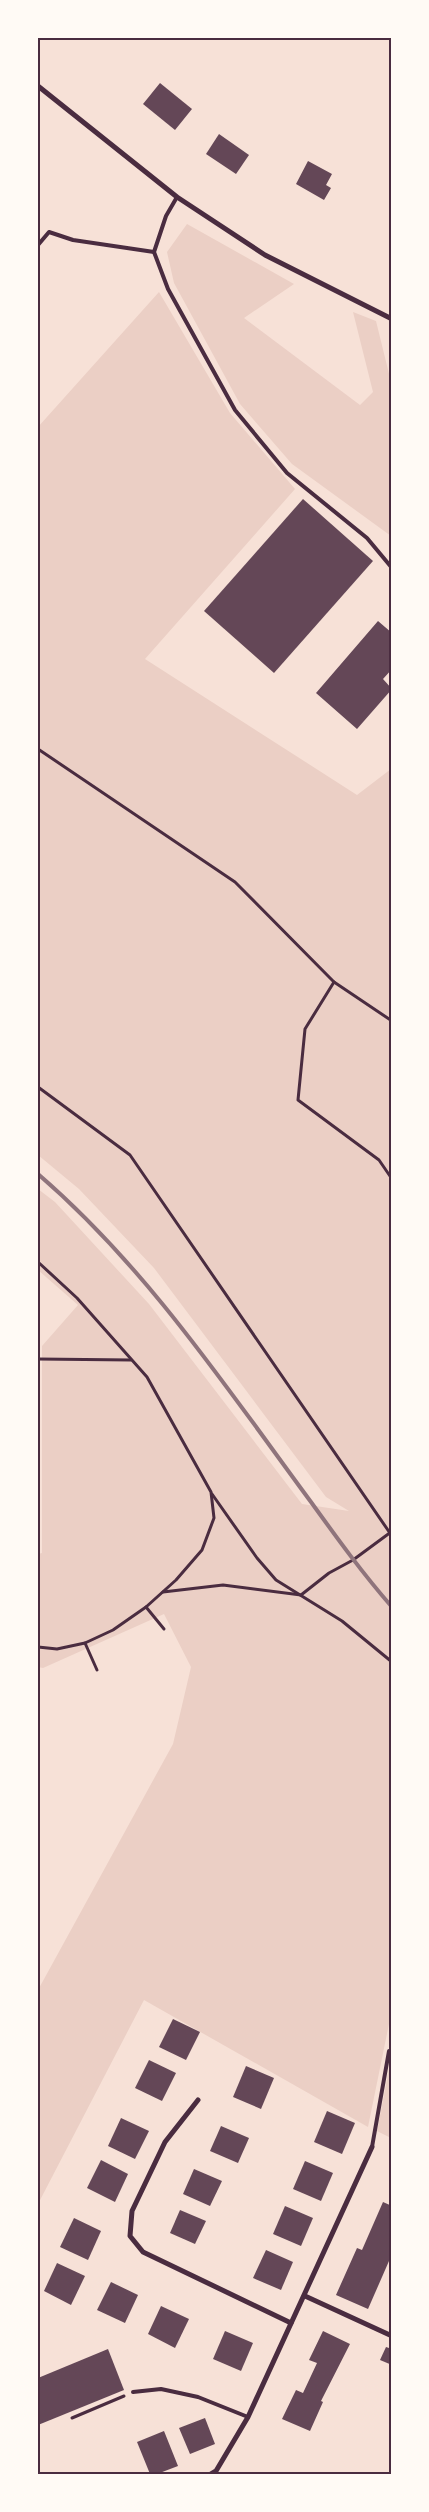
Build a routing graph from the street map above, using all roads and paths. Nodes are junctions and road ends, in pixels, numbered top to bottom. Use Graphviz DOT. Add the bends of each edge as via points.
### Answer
graph roads {
  1 [pos="38,86"];
  2 [pos="177,197"];
  3 [pos="38,245"];
  4 [pos="154,252"];
  5 [pos="392,319"];
  6 [pos="392,568"];
  7 [pos="38,749"];
  8 [pos="334,982"];
  9 [pos="392,1021"];
  10 [pos="38,1087"];
  11 [pos="392,1179"];
  12 [pos="38,1262"];
  13 [pos="38,1359"];
  14 [pos="132,1360"];
  15 [pos="211,1492"];
  16 [pos="391,1534"];
  17 [pos="163,1592"];
  18 [pos="302,1595"];
  19 [pos="146,1607"];
  20 [pos="164,1629"];
  21 [pos="84,1643"];
  22 [pos="38,1648"];
  23 [pos="392,1662"];
  24 [pos="97,1670"];
  25 [pos="389,2051"];
  26 [pos="198,2100"];
  27 [pos="372,2147"];
  28 [pos="304,2296"];
  29 [pos="291,2323"];
  30 [pos="392,2336"];
  31 [pos="133,2392"];
  32 [pos="72,2418"];
  33 [pos="248,2418"];
  34 [pos="211,2474"];
  1 -- 2 [label="street"];
  2 -- 4 [label="lane" via="166,216"];
  2 -- 5 [label="street" via="265,255"];
  3 -- 4 [label="lane" via="49,232 73,240"];
  4 -- 6 [label="lane" via="168,289 235,410 287,473 367,538"];
  7 -- 8 [label="path" via="235,882"];
  8 -- 9 [label="path"];
  8 -- 11 [label="path" via="305,1029 298,1100 379,1160"];
  10 -- 16 [label="path" via="130,1155"];
  12 -- 14 [label="path" via="77,1298"];
  13 -- 14 [label="path"];
  14 -- 15 [label="path" via="147,1377"];
  15 -- 17 [label="path" via="214,1518 202,1550"];
  15 -- 18 [label="path" via="276,1580"];
  16 -- 18 [label="path" via="329,1573"];
  17 -- 18 [label="path" via="223,1585"];
  17 -- 19 [label="path"];
  18 -- 23 [label="path" via="342,1620"];
  19 -- 20 [label="path"];
  19 -- 21 [label="path" via="113,1630"];
  21 -- 22 [label="path" via="57,1649"];
  21 -- 24 [label="path"];
  25 -- 27 [label="lane"];
  26 -- 29 [label="street" via="165,2142 132,2211 130,2236 142,2252"];
  27 -- 28 [label="street"];
  28 -- 29 [label="street"];
  28 -- 30 [label="street"];
  29 -- 33 [label="street"];
  31 -- 32 [label="path"];
  31 -- 33 [label="lane" via="161,2389 198,2396"];
  33 -- 34 [label="street" via="216,2471"];
}
